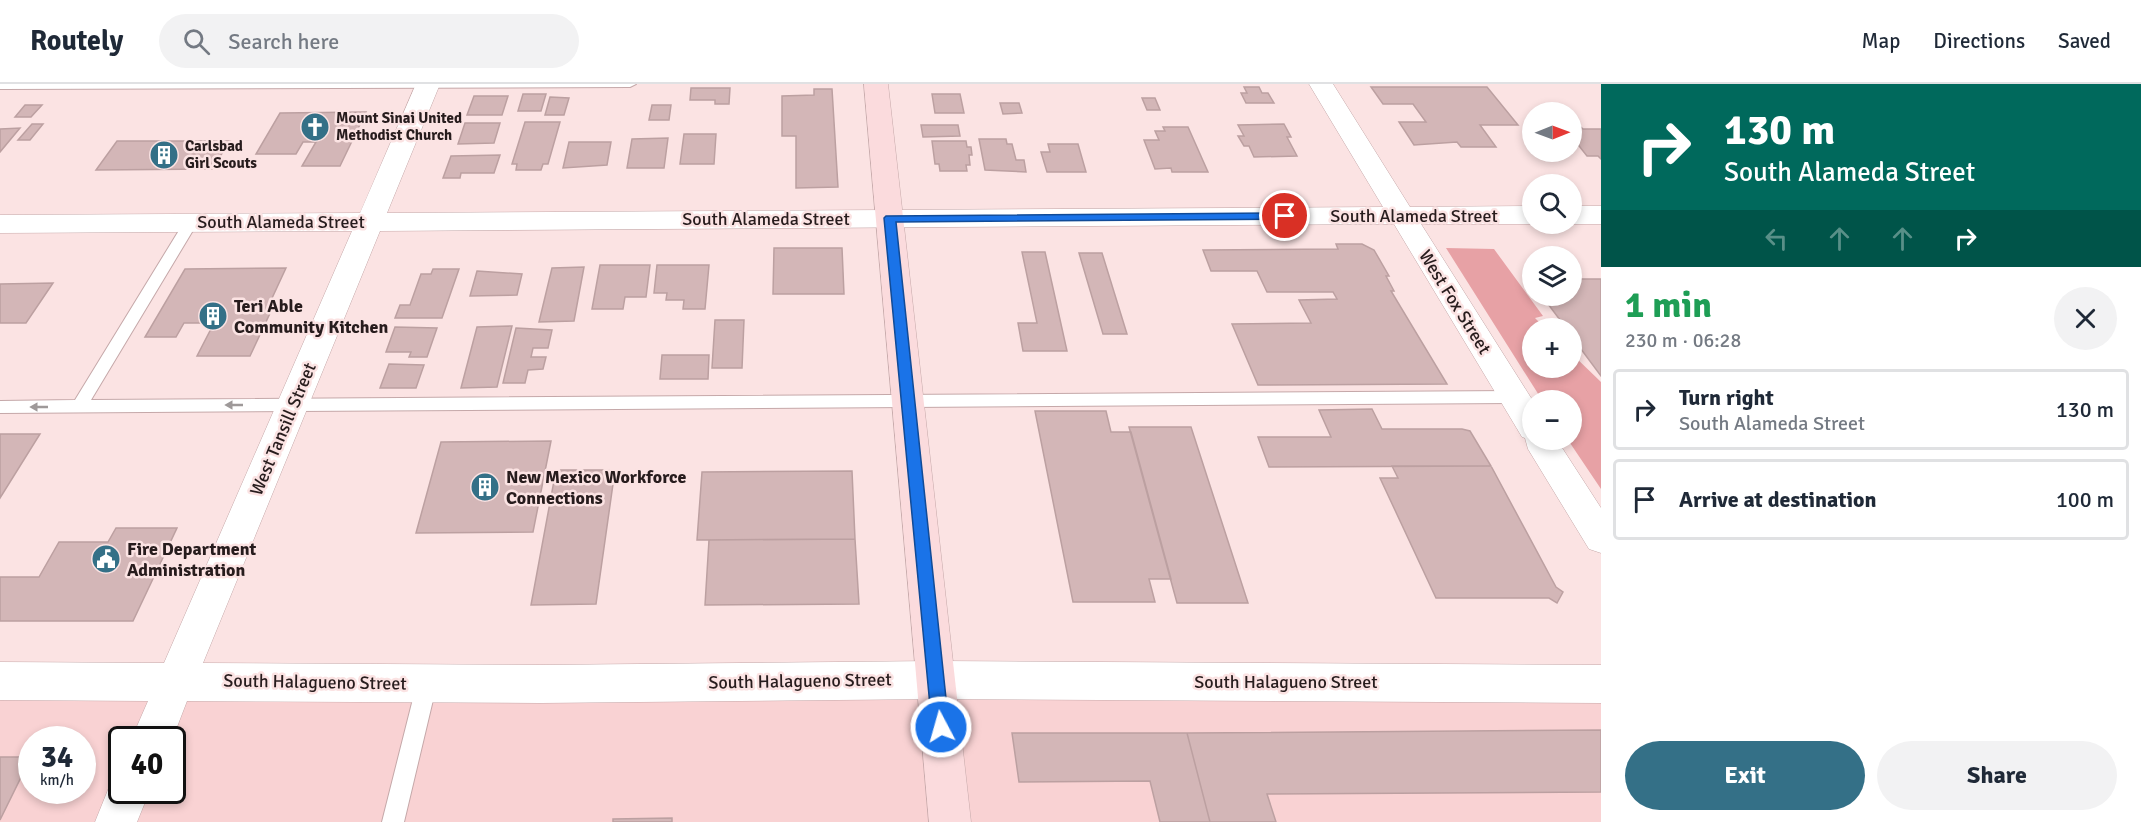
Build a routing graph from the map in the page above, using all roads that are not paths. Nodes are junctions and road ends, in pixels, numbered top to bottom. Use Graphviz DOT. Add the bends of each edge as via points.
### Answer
graph roads {
  1 [pos="630,84"];
  2 [pos="876,84"];
  3 [pos="1321,84"];
  4 [pos="427,85"];
  5 [pos="0,86"];
  6 [pos="1522,215"];
  7 [pos="1582,215"];
  8 [pos="1601,215"];
  9 [pos="1402,216"];
  10 [pos="890,218"];
  11 [pos="191,222"];
  12 [pos="369,222"];
  13 [pos="0,224"];
  14 [pos="1514,397"];
  15 [pos="908,400"];
  16 [pos="293,405"];
  17 [pos="79,406"];
  18 [pos="0,407"];
  19 [pos="1522,410"];
  20 [pos="1546,450"];
  21 [pos="1601,538"];
  22 [pos="936,680"];
  23 [pos="0,681"];
  24 [pos="176,681"];
  25 [pos="427,683"];
  26 [pos="1601,684"];
  27 [pos="157,726"];
  28 [pos="123,804"];
  29 [pos="116,822"];
  30 [pos="393,822"];
  31 [pos="950,822"];
  1 -- 4 [label="lane"];
  2 -- 10 [label="street"];
  3 -- 9 [label="street, West Fox Street"];
  4 -- 5 [label="lane"];
  4 -- 12 [label="street, West Tansill Street"];
  6 -- 9 [label="street, South Alameda Street"];
  7 -- 8 [label="street"];
  9 -- 10 [label="street, South Alameda Street"];
  9 -- 14 [label="street, West Fox Street"];
  10 -- 12 [label="street, South Alameda Street"];
  10 -- 15 [label="street"];
  11 -- 12 [label="street, South Alameda Street"];
  11 -- 13 [label="street, South Alameda Street"];
  11 -- 17 [label="lane"];
  12 -- 16 [label="street, West Tansill Street"];
  14 -- 15 [label="lane"];
  14 -- 19 [label="street, West Fox Street"];
  15 -- 16 [label="lane"];
  15 -- 22 [label="street"];
  16 -- 17 [label="lane, one-way"];
  16 -- 24 [label="street, West Tansill Street"];
  17 -- 18 [label="lane, one-way"];
  20 -- 21 [label="street"];
  22 -- 25 [label="street, South Halagueno Street"];
  22 -- 26 [label="street, South Halagueno Street"];
  22 -- 31 [label="street"];
  23 -- 24 [label="street, South Halagueno Street"];
  24 -- 25 [label="street, South Halagueno Street"];
  24 -- 27 [label="street, West Tansill Street"];
  25 -- 30 [label="lane"];
  28 -- 29 [label="street"];
}
